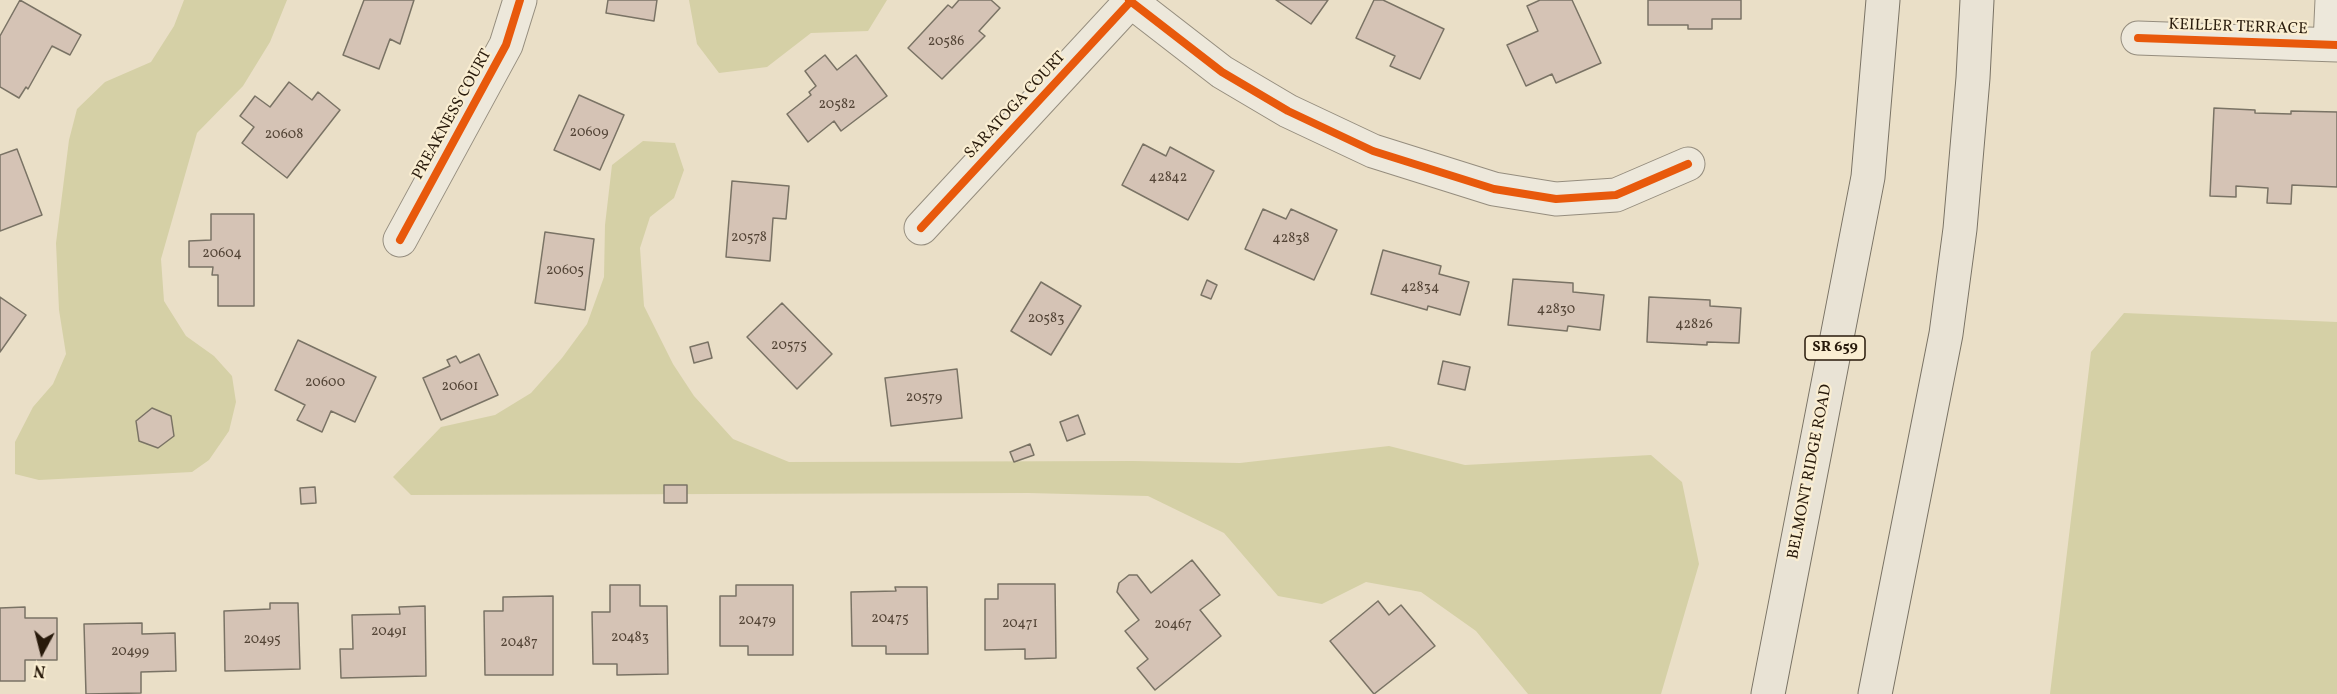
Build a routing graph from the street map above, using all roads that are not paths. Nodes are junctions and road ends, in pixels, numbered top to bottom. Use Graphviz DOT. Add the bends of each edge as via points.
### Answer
graph roads {
  1 [pos="520,0"];
  2 [pos="1883,0"];
  3 [pos="1977,0"];
  4 [pos="2332,0"];
  5 [pos="1130,1"];
  6 [pos="2138,38"];
  7 [pos="2333,45"];
  8 [pos="1688,164"];
  9 [pos="921,228"];
  10 [pos="400,240"];
  11 [pos="1768,694"];
  12 [pos="1875,694"];
  1 -- 10 [label="street, PREAKNESS COURT" via="506,45"];
  2 -- 11 [label="main road, BELMONT RIDGE ROAD / SR 659" via="1868,177"];
  3 -- 12 [label="main road" via="1960,229 1946,334"];
  4 -- 7 [label="street"];
  5 -- 8 [label="street" via="1222,72 1288,111 1373,150 1494,189 1556,199 1616,195"];
  5 -- 9 [label="street, SARATOGA COURT"];
  6 -- 7 [label="street, KEILLER TERRACE"];
}
